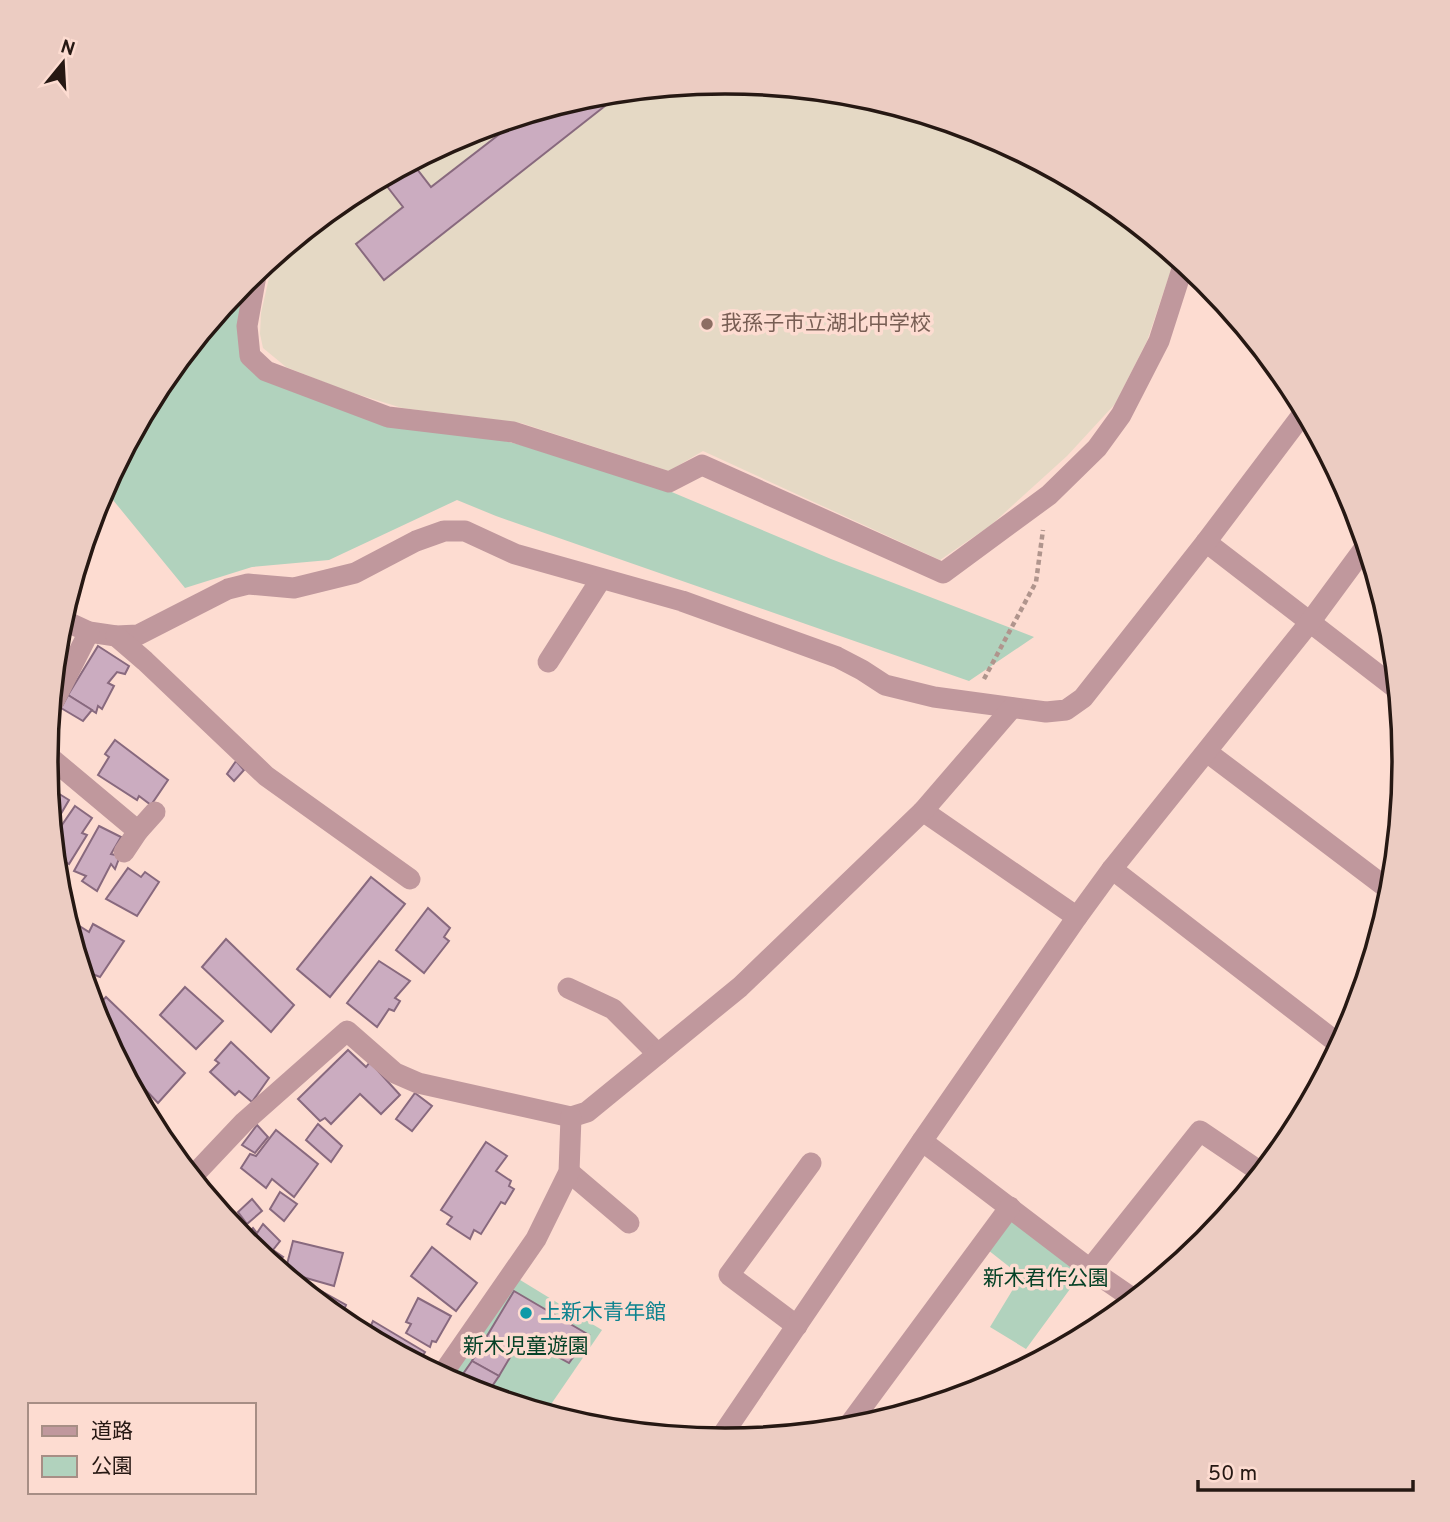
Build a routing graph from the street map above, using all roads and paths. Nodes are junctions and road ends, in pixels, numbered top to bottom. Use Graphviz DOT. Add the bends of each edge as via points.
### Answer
graph roads {
  1 [pos="1180,273"];
  2 [pos="254,288"];
  3 [pos="1298,420"];
  4 [pos="1048,495"];
  5 [pos="1206,542"];
  6 [pos="1359,555"];
  7 [pos="601,579"];
  8 [pos="1310,622"];
  9 [pos="72,624"];
  10 [pos="89,632"];
  11 [pos="116,636"];
  12 [pos="548,662"];
  13 [pos="1388,682"];
  14 [pos="62,685"];
  15 [pos="971,702"];
  16 [pos="1012,708"];
  17 [pos="1207,752"];
  18 [pos="58,764"];
  19 [pos="923,811"];
  20 [pos="155,812"];
  21 [pos="138,831"];
  22 [pos="124,852"];
  23 [pos="1112,869"];
  24 [pos="410,878"];
  25 [pos="1380,883"];
  26 [pos="1077,917"];
  27 [pos="568,988"];
  28 [pos="1331,1038"];
  29 [pos="658,1054"];
  30 [pos="571,1117"];
  31 [pos="922,1141"];
  32 [pos="811,1163"];
  33 [pos="1254,1167"];
  34 [pos="198,1170"];
  35 [pos="569,1172"];
  36 [pos="1010,1207"];
  37 [pos="629,1223"];
  38 [pos="1090,1269"];
  39 [pos="1126,1294"];
  40 [pos="797,1326"];
  41 [pos="447,1367"];
  42 [pos="857,1415"];
  43 [pos="727,1428"];
  1 -- 4 [label="street" via="1159,341 1121,415 1097,448"];
  2 -- 4 [label="street" via="247,326 250,356 266,371 388,418 513,432 669,482 702,465 943,573"];
  3 -- 5 [label="street"];
  4 -- 15 [label="path" via="1036,582"];
  5 -- 8 [label="street"];
  5 -- 16 [label="street" via="1083,698 1066,710"];
  6 -- 8 [label="street"];
  7 -- 11 [label="street" via="515,554 465,531 444,531 355,573 294,588 248,584 228,589 138,635"];
  7 -- 12 [label="street"];
  7 -- 15 [label="street" via="682,601 837,657 885,685"];
  8 -- 13 [label="street"];
  8 -- 17 [label="street"];
  9 -- 10 [label="street"];
  10 -- 11 [label="street"];
  10 -- 14 [label="street"];
  11 -- 24 [label="street" via="265,776"];
  15 -- 16 [label="street"];
  16 -- 19 [label="street"];
  17 -- 23 [label="street"];
  17 -- 25 [label="street"];
  18 -- 21 [label="street"];
  19 -- 26 [label="street"];
  19 -- 29 [label="street" via="740,987"];
  20 -- 21 [label="street"];
  21 -- 22 [label="street"];
  23 -- 26 [label="street"];
  23 -- 28 [label="street"];
  26 -- 31 [label="street"];
  27 -- 29 [label="street" via="613,1009"];
  29 -- 30 [label="street" via="587,1112"];
  30 -- 34 [label="street" via="418,1083 396,1073 347,1031 244,1122"];
  30 -- 35 [label="street"];
  31 -- 36 [label="street"];
  31 -- 40 [label="street"];
  32 -- 40 [label="street" via="729,1275"];
  33 -- 38 [label="street" via="1200,1131"];
  35 -- 37 [label="street"];
  35 -- 41 [label="street" via="536,1239"];
  36 -- 38 [label="street"];
  36 -- 42 [label="street"];
  38 -- 39 [label="street"];
  40 -- 43 [label="street"];
}
